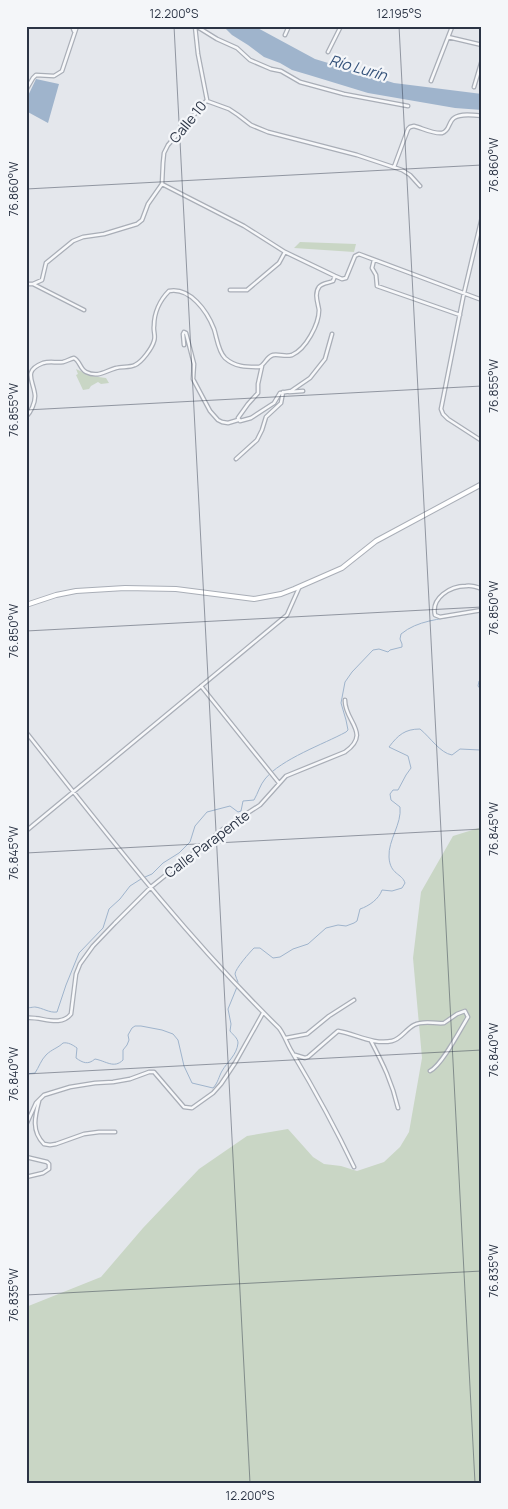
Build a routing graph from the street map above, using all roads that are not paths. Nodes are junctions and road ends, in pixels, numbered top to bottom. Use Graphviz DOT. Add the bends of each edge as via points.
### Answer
graph roads {
  1 [pos="72,26"];
  2 [pos="77,26"];
  3 [pos="195,26"];
  4 [pos="289,26"];
  5 [pos="341,26"];
  6 [pos="452,27"];
  7 [pos="74,32"];
  8 [pos="285,35"];
  9 [pos="448,37"];
  10 [pos="482,45"];
  11 [pos="328,52"];
  12 [pos="482,60"];
  13 [pos="431,81"];
  14 [pos="474,87"];
  15 [pos="26,90"];
  16 [pos="207,101"];
  17 [pos="408,106"];
  18 [pos="482,116"];
  19 [pos="394,168"];
  20 [pos="162,184"];
  21 [pos="420,186"];
  22 [pos="482,217"];
  23 [pos="285,252"];
  24 [pos="374,260"];
  25 [pos="335,276"];
  26 [pos="26,284"];
  27 [pos="33,284"];
  28 [pos="230,290"];
  29 [pos="464,293"];
  30 [pos="482,300"];
  31 [pos="84,310"];
  32 [pos="460,315"];
  33 [pos="332,334"];
  34 [pos="184,346"];
  35 [pos="262,366"];
  36 [pos="303,391"];
  37 [pos="283,392"];
  38 [pos="288,392"];
  39 [pos="26,417"];
  40 [pos="238,420"];
  41 [pos="482,441"];
  42 [pos="236,458"];
  43 [pos="482,484"];
  44 [pos="300,586"];
  45 [pos="482,589"];
  46 [pos="26,606"];
  47 [pos="482,610"];
  48 [pos="201,686"];
  49 [pos="345,700"];
  50 [pos="26,732"];
  51 [pos="279,783"];
  52 [pos="74,792"];
  53 [pos="26,831"];
  54 [pos="150,887"];
  55 [pos="354,1000"];
  56 [pos="263,1012"];
  57 [pos="26,1018"];
  58 [pos="286,1038"];
  59 [pos="370,1041"];
  60 [pos="293,1054"];
  61 [pos="430,1071"];
  62 [pos="39,1099"];
  63 [pos="398,1108"];
  64 [pos="26,1125"];
  65 [pos="114,1132"];
  66 [pos="26,1157"];
  67 [pos="354,1167"];
  68 [pos="26,1177"];
  1 -- 7 [label="street"];
  2 -- 7 [label="street"];
  3 -- 16 [label="street, Calle 10"];
  3 -- 17 [label="street" via="237,48 256,64 281,71 300,82"];
  4 -- 8 [label="street"];
  5 -- 11 [label="street"];
  6 -- 9 [label="street"];
  7 -- 15 [label="street" via="62,71 54,76 36,75"];
  9 -- 10 [label="street"];
  9 -- 13 [label="street"];
  12 -- 14 [label="street"];
  16 -- 19 [label="street" via="268,132"];
  16 -- 20 [label="street, Calle 10" via="168,145 162,163"];
  18 -- 19 [label="street" via="455,118 447,130 438,133 410,127"];
  19 -- 21 [label="street" via="407,173"];
  20 -- 23 [label="street" via="244,226"];
  20 -- 27 [label="street" via="138,224 73,241 46,263 42,280"];
  22 -- 29 [label="street"];
  23 -- 25 [label="street"];
  23 -- 28 [label="street" via="279,263 247,290"];
  24 -- 25 [label="street" via="356,254 346,278"];
  24 -- 29 [label="street"];
  24 -- 32 [label="street" via="372,268 377,286"];
  25 -- 35 [label="street" via="333,281 318,289 318,316 304,346 287,356 272,355"];
  26 -- 27 [label="street"];
  27 -- 31 [label="street"];
  29 -- 30 [label="street"];
  29 -- 32 [label="street"];
  32 -- 41 [label="street" via="441,409 448,419"];
  33 -- 38 [label="street" via="325,359 308,380"];
  34 -- 40 [label="street" via="184,332 194,364 193,379 212,414 222,422"];
  35 -- 39 [label="street" via="236,365 226,358 210,320 200,306 184,292 169,291 160,301 153,327 154,340 138,363 97,374 88,373 74,358 40,364 30,374 35,400"];
  35 -- 40 [label="street" via="258,393"];
  36 -- 38 [label="street"];
  37 -- 38 [label="street"];
  37 -- 40 [label="street" via="274,403 251,418"];
  37 -- 42 [label="street" via="281,403 266,417 257,440"];
  43 -- 44 [label="street" via="376,541 342,568"];
  44 -- 46 [label="street" via="254,599 176,589 76,591"];
  44 -- 48 [label="street" via="287,615"];
  45 -- 47 [label="street" via="453,588 439,597 434,612 440,617"];
  48 -- 51 [label="street"];
  48 -- 52 [label="street"];
  49 -- 51 [label="street, Calle Parapente" via="357,733 352,746 291,774"];
  50 -- 52 [label="street"];
  51 -- 54 [label="street, Calle Parapente" via="260,805 224,828"];
  52 -- 53 [label="street"];
  52 -- 54 [label="street"];
  54 -- 56 [label="street"];
  54 -- 57 [label="street, Calle Parapente" via="80,964 71,1014 65,1020 55,1021"];
  55 -- 58 [label="street" via="307,1034"];
  56 -- 58 [label="street"];
  56 -- 62 [label="street" via="221,1084 192,1108 184,1108 153,1072 113,1082 70,1087"];
  58 -- 60 [label="street"];
  59 -- 60 [label="street" via="338,1031 308,1057"];
  59 -- 61 [label="street" via="394,1041 414,1025 444,1023 465,1011 468,1017 443,1058"];
  59 -- 63 [label="street" via="394,1088"];
  60 -- 67 [label="street"];
  62 -- 64 [label="street"];
  62 -- 65 [label="street" via="35,1125 38,1138 46,1145 92,1133"];
  66 -- 68 [label="street" via="44,1161 49,1164 49,1169"];
}
